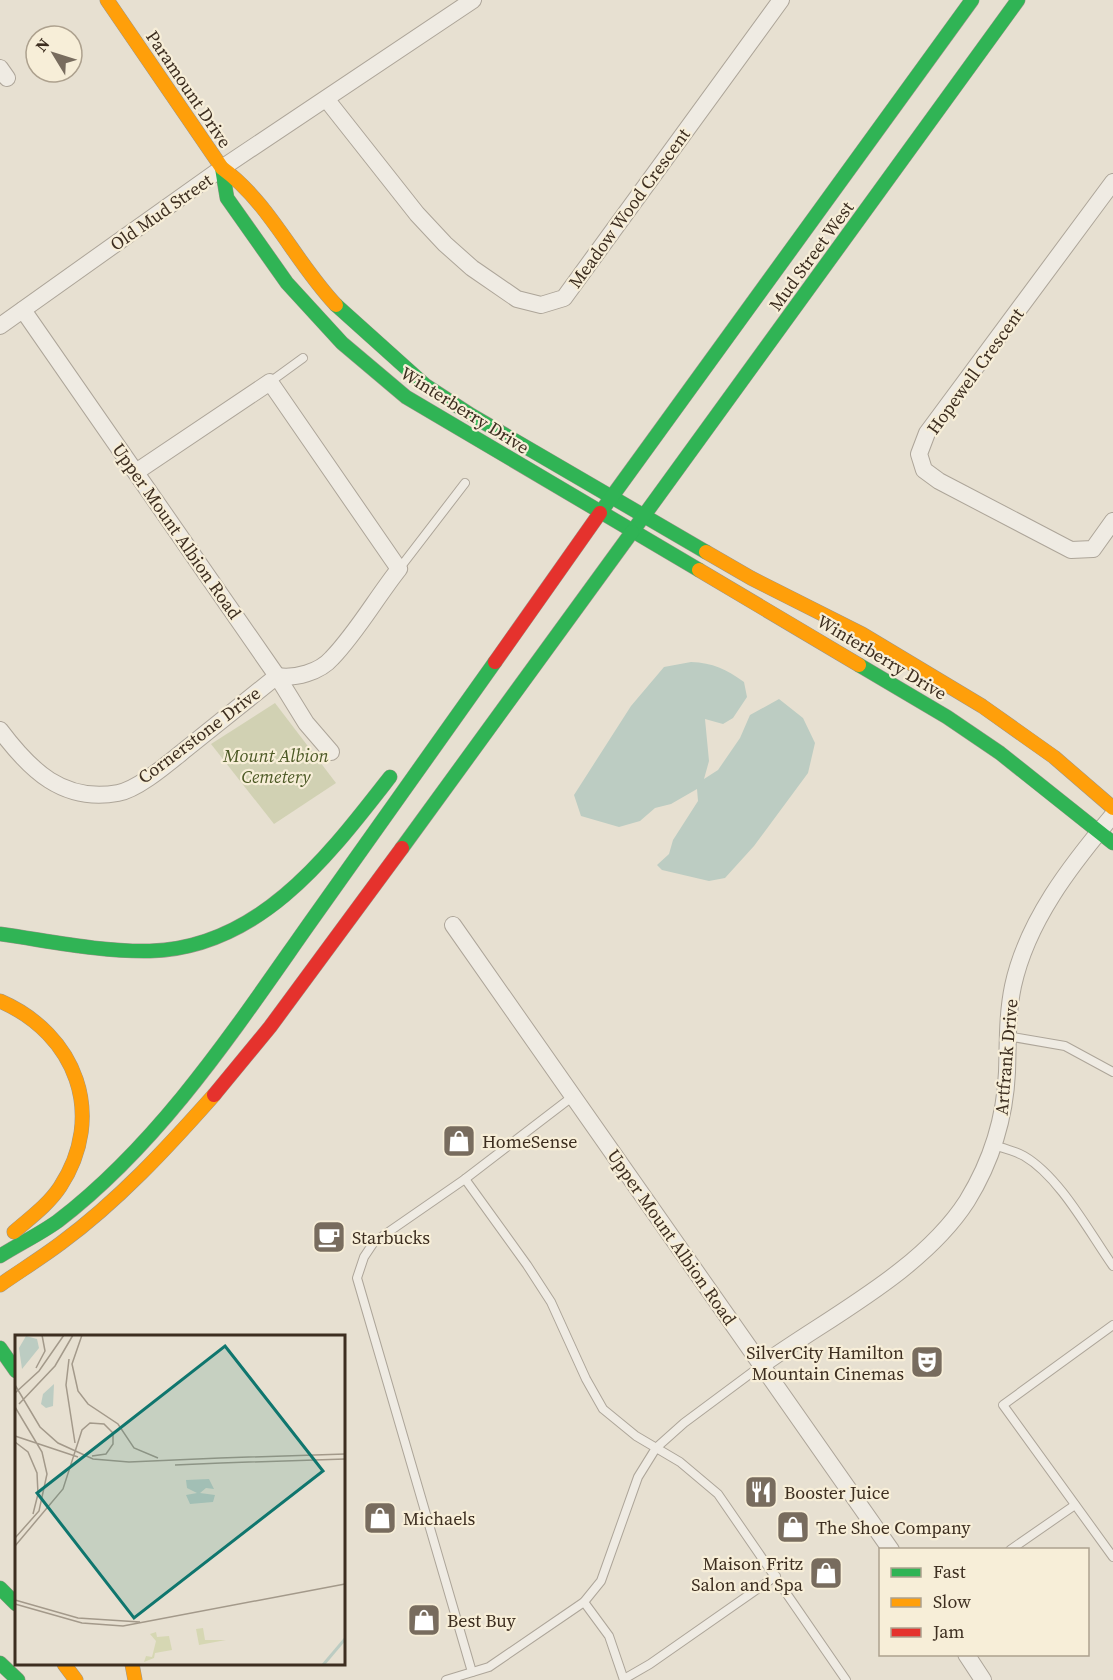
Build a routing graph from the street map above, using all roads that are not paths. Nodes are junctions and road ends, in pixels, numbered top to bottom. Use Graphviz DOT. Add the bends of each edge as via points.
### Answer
graph roads {
  1 [pos="107,0"];
  2 [pos="473,0"];
  3 [pos="781,0"];
  4 [pos="972,0"];
  5 [pos="1018,0"];
  6 [pos="327,100"];
  7 [pos="222,168"];
  8 [pos="1113,182"];
  9 [pos="23,310"];
  10 [pos="0,326"];
  11 [pos="303,358"];
  12 [pos="270,382"];
  13 [pos="136,472"];
  14 [pos="465,483"];
  15 [pos="612,495"];
  16 [pos="600,513"];
  17 [pos="644,515"];
  18 [pos="1113,521"];
  19 [pos="633,532"];
  20 [pos="399,569"];
  21 [pos="528,615"];
  22 [pos="277,676"];
  23 [pos="438,718"];
  24 [pos="0,730"];
  25 [pos="331,752"];
  26 [pos="401,763"];
  27 [pos="1113,808"];
  28 [pos="1113,815"];
  29 [pos="1099,832"];
  30 [pos="1113,843"];
  31 [pos="453,925"];
  32 [pos="0,934"];
  33 [pos="0,1001"];
  34 [pos="1007,1036"];
  35 [pos="1113,1072"];
  36 [pos="573,1097"];
  37 [pos="993,1145"];
  38 [pos="465,1179"];
  39 [pos="0,1245"];
  40 [pos="0,1256"];
  41 [pos="1113,1266"];
  42 [pos="0,1285"];
  43 [pos="1113,1325"];
  44 [pos="0,1348"];
  45 [pos="762,1365"];
  46 [pos="15,1370"];
  47 [pos="657,1448"];
  48 [pos="1075,1505"];
  49 [pos="890,1548"];
  50 [pos="1013,1548"];
  51 [pos="1113,1557"];
  52 [pos="776,1576"];
  53 [pos="0,1587"];
  54 [pos="584,1602"];
  55 [pos="15,1603"];
  56 [pos="967,1656"];
  57 [pos="0,1663"];
  58 [pos="65,1665"];
  59 [pos="132,1665"];
  60 [pos="472,1672"];
  61 [pos="624,1679"];
  62 [pos="18,1680"];
  63 [pos="76,1680"];
  64 [pos="135,1680"];
  65 [pos="446,1680"];
  66 [pos="846,1680"];
  67 [pos="983,1680"];
  1 -- 7 [label="main road, Paramount Drive"];
  2 -- 6 [label="street, Old Mud Street"];
  3 -- 6 [label="street, Meadow Wood Crescent" via="564,298 541,305 517,298 445,244"];
  4 -- 15 [label="main road, Mud Street West"];
  5 -- 17 [label="main road, Mud Street West"];
  6 -- 7 [label="street, Old Mud Street"];
  7 -- 9 [label="street, Old Mud Street"];
  7 -- 15 [label="main road, Winterberry Drive" via="244,184 315,283 394,361 471,415"];
  7 -- 16 [label="main road, Winterberry Drive" via="227,198 287,283 364,364 450,426"];
  8 -- 18 [label="street, Hopewell Crescent" via="927,433 920,454 924,470 939,481 1071,550 1093,549"];
  9 -- 10 [label="street, Old Mud Street"];
  9 -- 13 [label="street, Upper Mount Albion Road"];
  11 -- 12 [label="lane"];
  12 -- 13 [label="street"];
  12 -- 20 [label="street"];
  13 -- 22 [label="street, Upper Mount Albion Road"];
  14 -- 20 [label="lane"];
  15 -- 16 [label="main road, Mud Street West"];
  15 -- 17 [label="main road, Winterberry Drive"];
  16 -- 19 [label="main road, Winterberry Drive"];
  16 -- 21 [label="main road, Mud Street West"];
  17 -- 19 [label="main road, Mud Street West"];
  17 -- 27 [label="main road, Winterberry Drive" via="751,578 862,634 982,706 1054,758"];
  19 -- 29 [label="main road, Winterberry Drive" via="948,717"];
  19 -- 42 [label="main road, Mud Street West" via="238,1068 152,1164 41,1261"];
  20 -- 22 [label="street" via="331,660 311,672 287,678"];
  21 -- 23 [label="main road"];
  21 -- 40 [label="main road" via="228,1038 171,1109 111,1173 59,1220"];
  22 -- 24 [label="street, Cornerstone Drive" via="155,774 120,793 67,790 40,776"];
  22 -- 25 [label="street, Upper Mount Albion Road" via="306,723"];
  26 -- 32 [label="main road" via="303,883 268,909 208,941 173,949 128,950"];
  28 -- 29 [label="street, Artfrank Drive"];
  29 -- 30 [label="main road, Winterberry Drive"];
  29 -- 34 [label="street, Artfrank Drive" via="1045,906 1029,936 1013,985"];
  31 -- 36 [label="street, Upper Mount Albion Road"];
  33 -- 39 [label="main road" via="40,1024 59,1045 73,1069 82,1099 83,1125 79,1146 59,1187"];
  34 -- 35 [label="lane" via="1065,1046"];
  34 -- 37 [label="street, Artfrank Drive" via="1005,1092"];
  36 -- 38 [label="lane"];
  36 -- 45 [label="street, Upper Mount Albion Road"];
  37 -- 41 [label="lane" via="1023,1155 1037,1165 1060,1190"];
  37 -- 45 [label="street, Artfrank Drive" via="966,1201 929,1246 900,1271"];
  38 -- 47 [label="lane" via="551,1302 603,1409"];
  38 -- 60 [label="lane" via="374,1242 357,1278"];
  43 -- 48 [label="lane" via="1003,1405"];
  44 -- 46 [label="main road"];
  45 -- 47 [label="lane"];
  45 -- 49 [label="street, Upper Mount Albion Road"];
  47 -- 52 [label="lane" via="718,1494"];
  47 -- 54 [label="lane" via="638,1478 601,1581"];
  48 -- 50 [label="lane"];
  48 -- 51 [label="lane"];
  52 -- 61 [label="lane"];
  52 -- 66 [label="lane"];
  53 -- 55 [label="main road"];
  54 -- 60 [label="lane" via="489,1666"];
  54 -- 61 [label="lane" via="609,1636"];
  56 -- 67 [label="street"];
  57 -- 62 [label="main road"];
  58 -- 63 [label="main road"];
  59 -- 64 [label="main road"];
  60 -- 65 [label="lane"];
}
